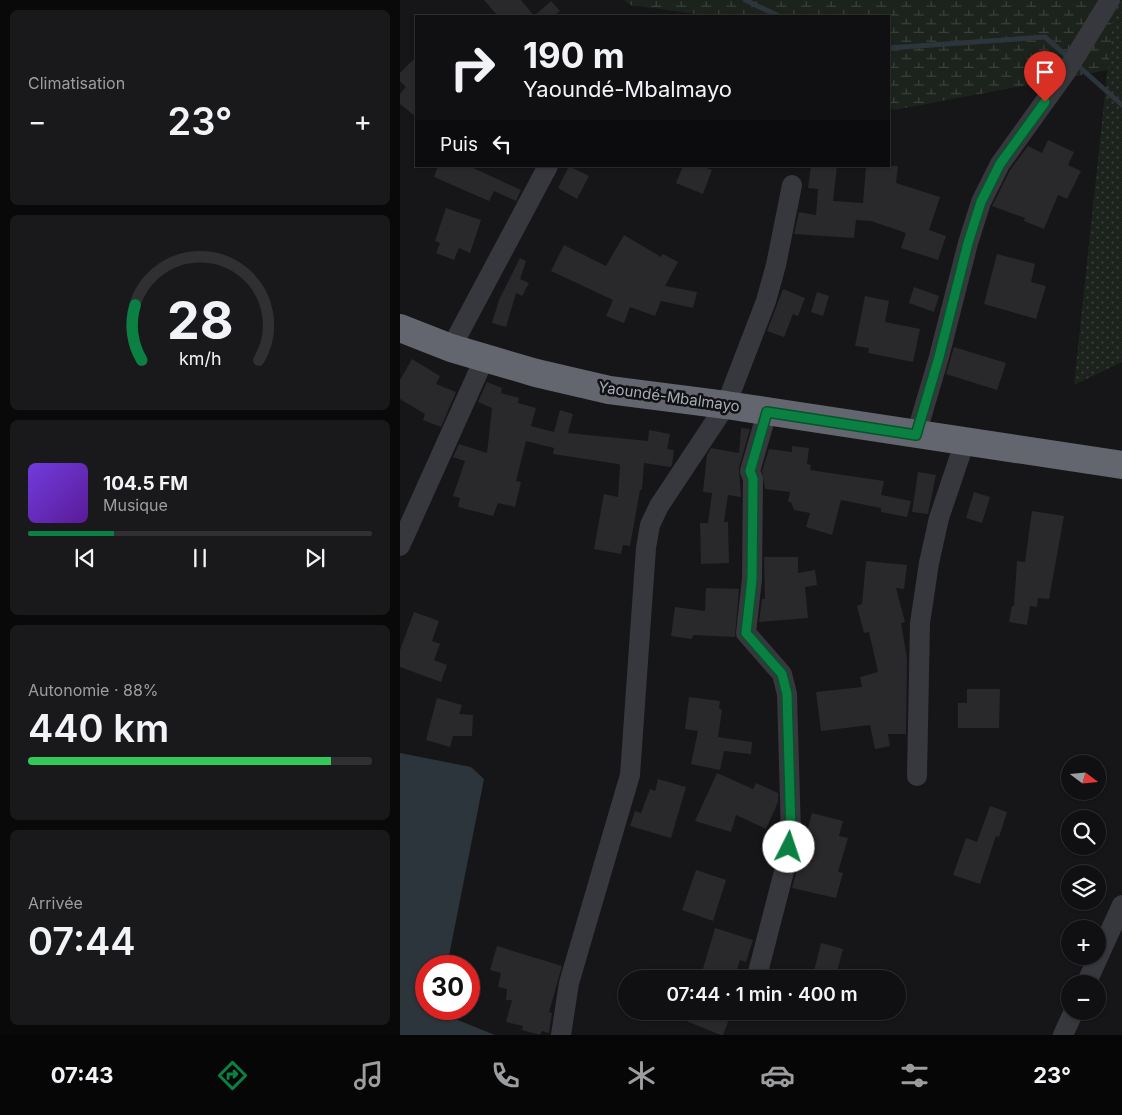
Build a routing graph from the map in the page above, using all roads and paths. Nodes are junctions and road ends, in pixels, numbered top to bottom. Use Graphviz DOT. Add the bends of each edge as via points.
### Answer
graph roads {
  1 [pos="1110,0"];
  2 [pos="547,167"];
  3 [pos="792,185"];
  4 [pos="400,328"];
  5 [pos="451,348"];
  6 [pos="486,357"];
  7 [pos="726,405"];
  8 [pos="767,412"];
  9 [pos="916,435"];
  10 [pos="965,441"];
  11 [pos="1122,465"];
  12 [pos="400,546"];
  13 [pos="918,776"];
  14 [pos="1122,905"];
  15 [pos="759,970"];
  16 [pos="1090,975"];
  17 [pos="1070,1020"];
  18 [pos="561,1035"];
  19 [pos="1063,1035"];
  1 -- 9 [label="street" via="1066,72 1000,164 981,202"];
  2 -- 5 [label="street"];
  3 -- 7 [label="street" via="766,300"];
  4 -- 5 [label="highway, Yaoundé-Mbalmayo"];
  5 -- 6 [label="highway, Yaoundé-Mbalmayo"];
  6 -- 7 [label="highway, Yaoundé-Mbalmayo" via="609,390"];
  6 -- 12 [label="street"];
  7 -- 8 [label="highway, Yaoundé-Mbalmayo"];
  7 -- 18 [label="street" via="674,481 650,525 630,775 569,982"];
  8 -- 9 [label="highway, Yaoundé-Mbalmayo"];
  8 -- 15 [label="street" via="750,471 753,479 752,579 746,633 782,674 787,694 791,834"];
  9 -- 10 [label="highway, Yaoundé-Mbalmayo"];
  10 -- 11 [label="highway, Yaoundé-Mbalmayo"];
  10 -- 13 [label="street" via="939,518 920,623"];
  14 -- 16 [label="street"];
  17 -- 19 [label="street"];
}
